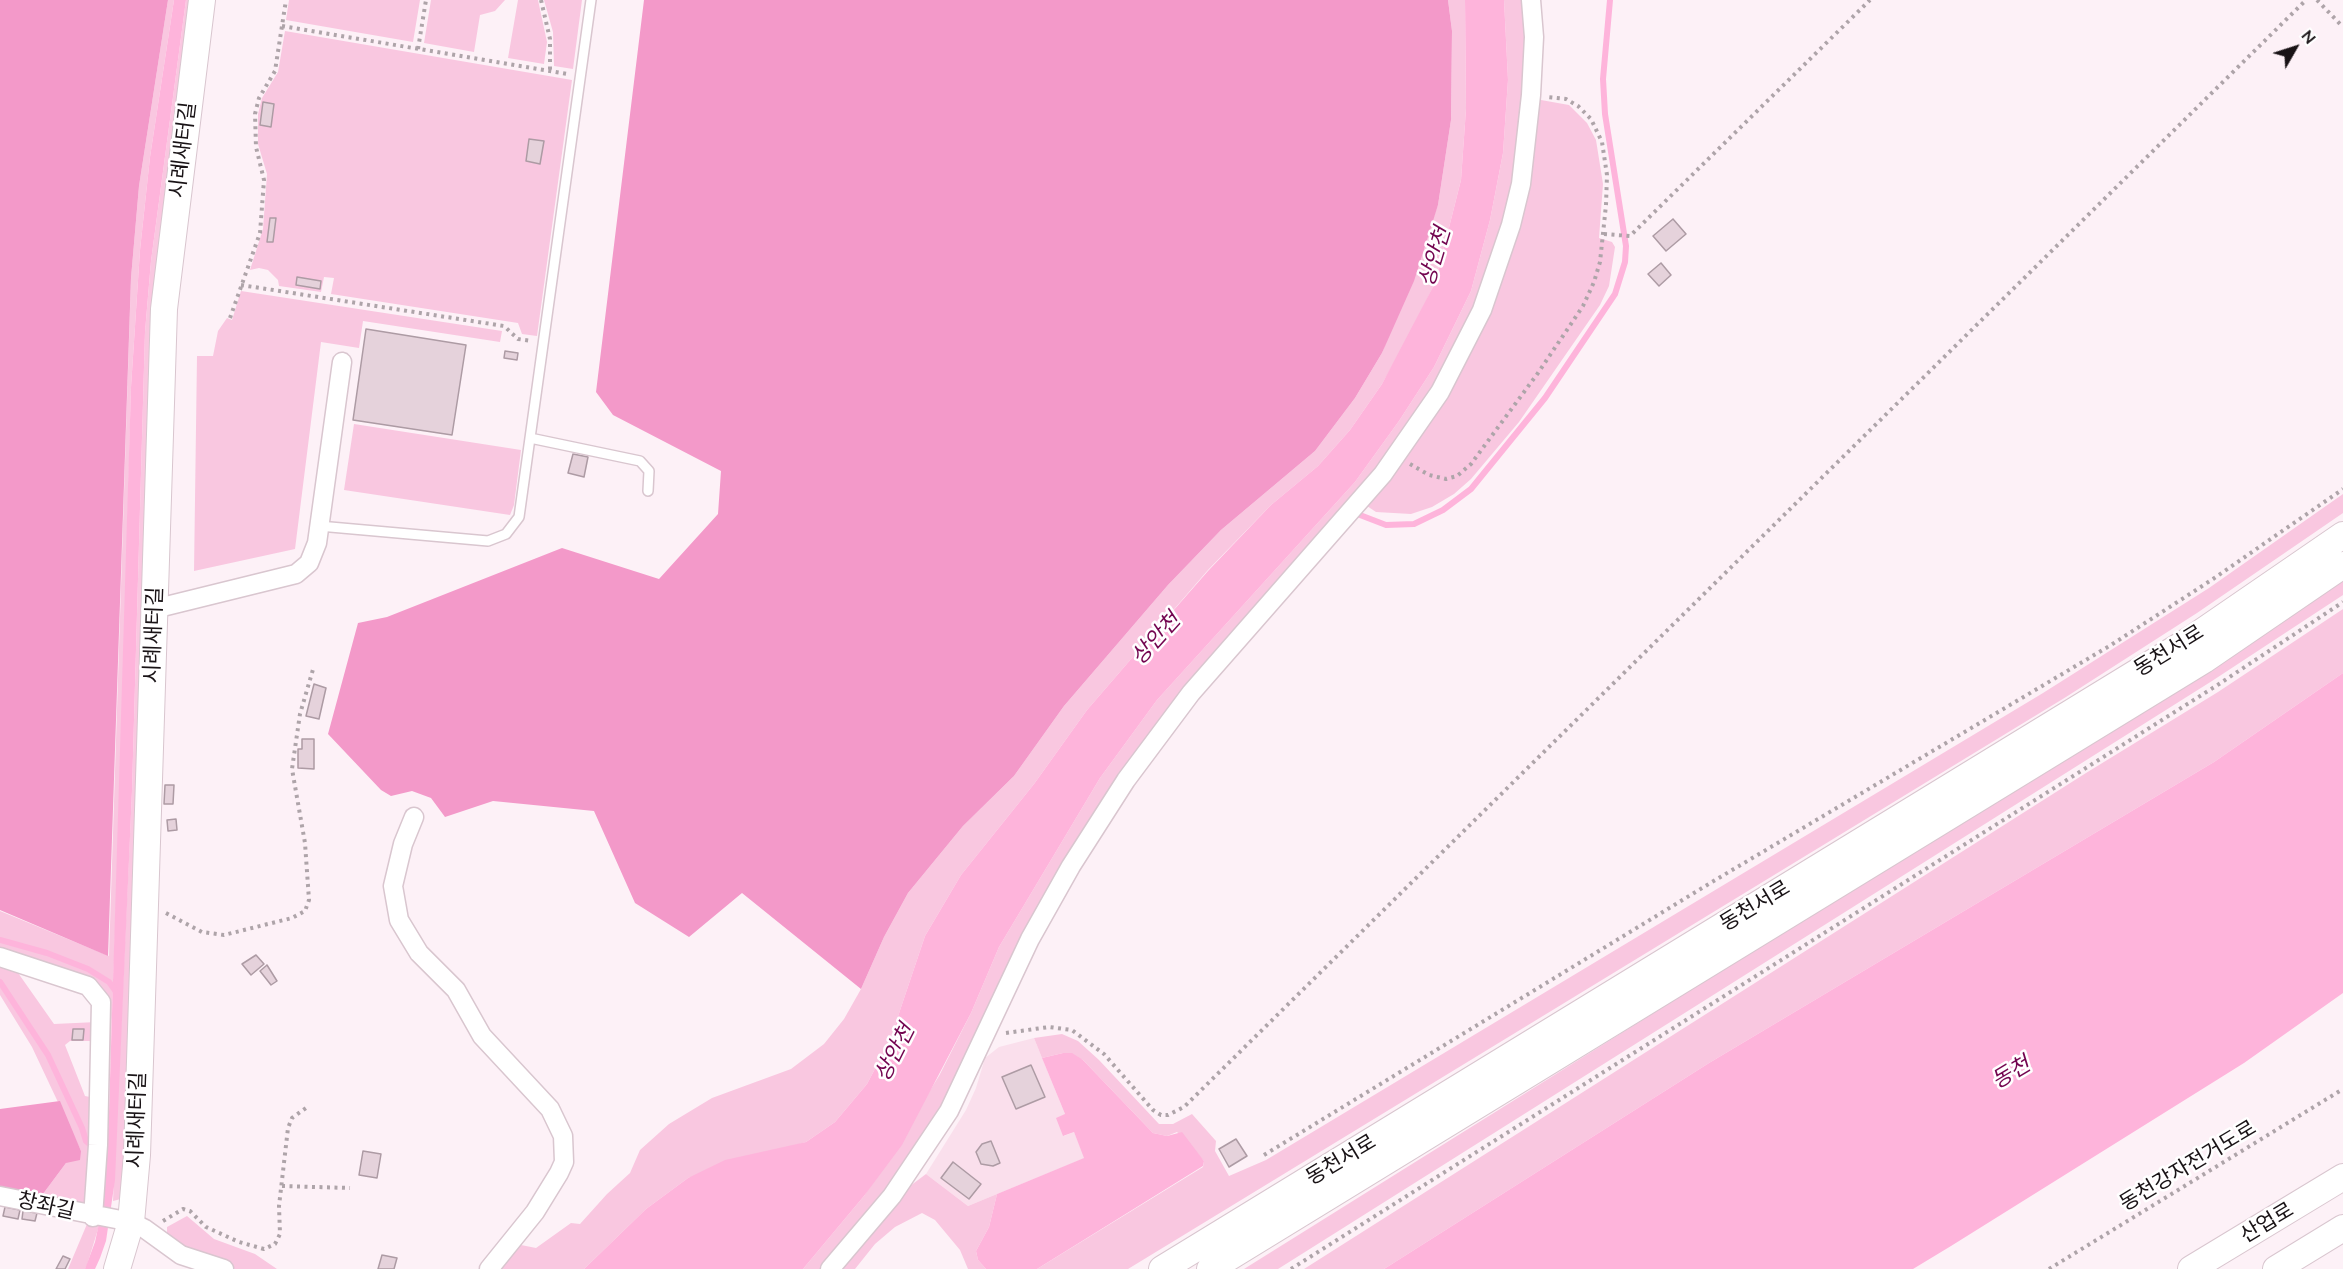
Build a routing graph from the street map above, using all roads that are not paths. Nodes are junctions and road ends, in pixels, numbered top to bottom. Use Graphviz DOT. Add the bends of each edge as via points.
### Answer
graph roads {
  1 [pos="202,0"];
  2 [pos="591,0"];
  3 [pos="1531,0"];
  4 [pos="342,362"];
  5 [pos="530,438"];
  6 [pos="648,491"];
  7 [pos="320,526"];
  8 [pos="2343,535"];
  9 [pos="2343,565"];
  10 [pos="154,609"];
  11 [pos="414,817"];
  12 [pos="0,957"];
  13 [pos="2343,1177"];
  14 [pos="0,1196"];
  15 [pos="93,1217"];
  16 [pos="134,1226"];
  17 [pos="2343,1228"];
  18 [pos="117,1269"];
  19 [pos="224,1269"];
  20 [pos="489,1269"];
  21 [pos="830,1269"];
  22 [pos="1162,1269"];
  23 [pos="1210,1269"];
  24 [pos="2191,1269"];
  25 [pos="2276,1269"];
  1 -- 10 [label="main road, 시례새터길" via="164,309"];
  2 -- 5 [label="lane"];
  3 -- 21 [label="street" via="1531,95 1521,184 1499,267 1440,392 1398,454 1215,664 1149,747 1065,875 1025,949 950,1111 892,1196"];
  4 -- 7 [label="street"];
  5 -- 6 [label="lane" via="640,461 649,471"];
  5 -- 7 [label="lane" via="519,517 496,540"];
  7 -- 10 [label="street" via="314,554 302,571"];
  8 -- 22 [label="main road, 동천서로" via="2193,638"];
  9 -- 23 [label="main road, 동천서로" via="2204,660"];
  10 -- 16 [label="main road, 시례새터길"];
  11 -- 20 [label="street" via="393,886 399,920 419,953 456,990 482,1036 550,1109 563,1136 564,1162 559,1173 535,1212"];
  12 -- 15 [label="street" via="83,983 100,998"];
  13 -- 24 [label="main road, 산업로"];
  14 -- 15 [label="street, 창좌길"];
  15 -- 16 [label="street, 창좌길"];
  16 -- 18 [label="main road, 시례새터길"];
  16 -- 19 [label="street" via="181,1255"];
  17 -- 25 [label="main road, 산업로"];
}
